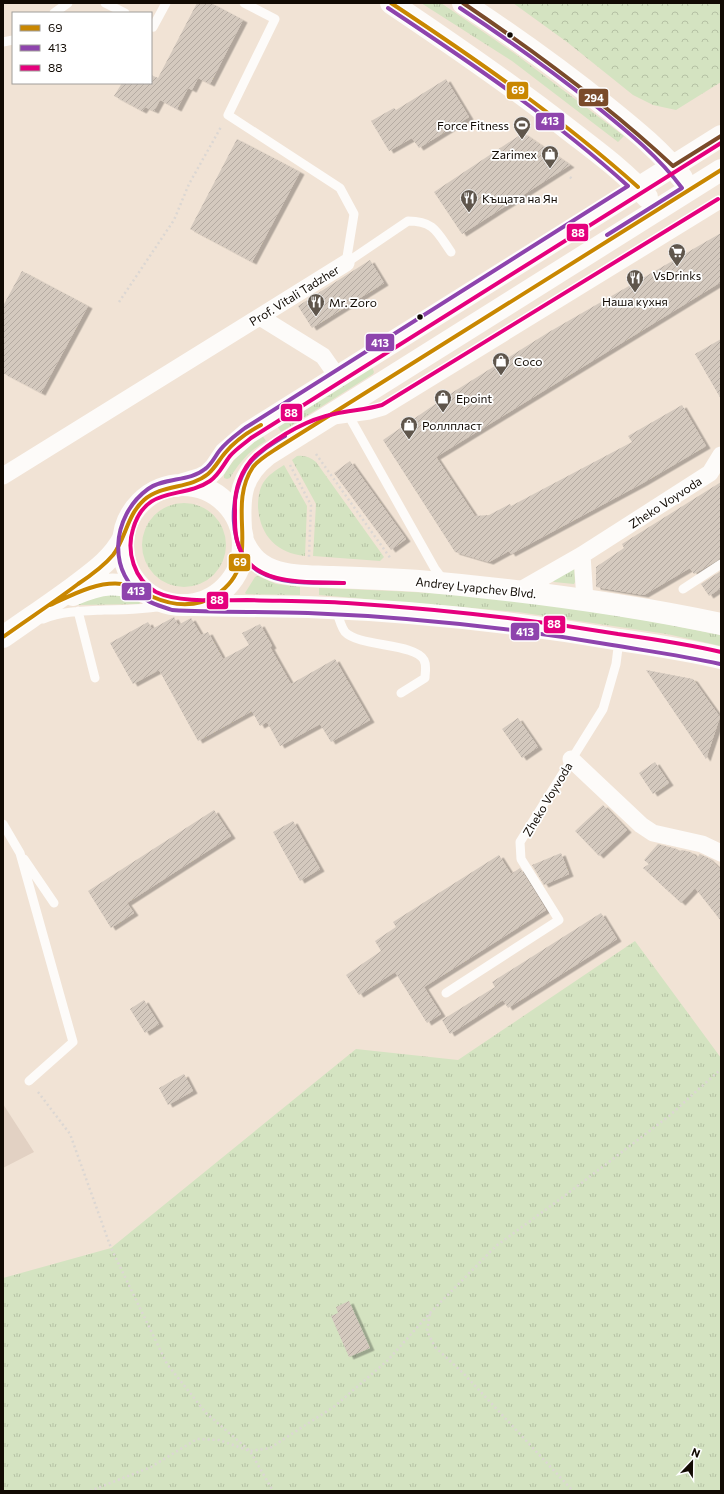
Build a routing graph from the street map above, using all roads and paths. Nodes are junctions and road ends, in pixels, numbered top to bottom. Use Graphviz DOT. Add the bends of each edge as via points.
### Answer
graph roads {
  1 [pos="68,3"];
  2 [pos="105,3"];
  3 [pos="166,3"];
  4 [pos="244,3"];
  5 [pos="392,3"];
  6 [pos="463,3"];
  7 [pos="55,12"];
  8 [pos="123,12"];
  9 [pos="152,26"];
  10 [pos="228,114"];
  11 [pos="721,136"];
  12 [pos="673,166"];
  13 [pos="721,170"];
  14 [pos="638,187"];
  15 [pos="691,190"];
  16 [pos="721,204"];
  17 [pos="658,210"];
  18 [pos="451,252"];
  19 [pos="346,263"];
  20 [pos="119,302"];
  21 [pos="260,317"];
  22 [pos="337,376"];
  23 [pos="350,418"];
  24 [pos="314,425"];
  25 [pos="316,454"];
  26 [pos="721,455"];
  27 [pos="286,459"];
  28 [pos="3,476"];
  29 [pos="177,486"];
  30 [pos="242,535"];
  31 [pos="124,537"];
  32 [pos="582,555"];
  33 [pos="391,560"];
  34 [pos="309,562"];
  35 [pos="721,564"];
  36 [pos="446,584"];
  37 [pos="683,589"];
  38 [pos="519,591"];
  39 [pos="148,594"];
  40 [pos="584,600"];
  41 [pos="181,604"];
  42 [pos="50,605"];
  43 [pos="336,609"];
  44 [pos="78,611"];
  45 [pos="721,624"];
  46 [pos="7,634"];
  47 [pos="619,640"];
  48 [pos="721,658"];
  49 [pos="95,678"];
  50 [pos="401,693"];
  51 [pos="571,759"];
  52 [pos="3,824"];
  53 [pos="20,853"];
  54 [pos="721,853"];
  55 [pos="54,903"];
  56 [pos="446,993"];
  57 [pos="721,1069"];
  58 [pos="29,1080"];
  59 [pos="430,1313"];
  60 [pos="250,1451"];
  61 [pos="90,1491"];
  62 [pos="273,1491"];
  63 [pos="573,1491"];
  1 -- 7 [label="lane"];
  2 -- 8 [label="lane"];
  3 -- 9 [label="lane"];
  4 -- 10 [label="lane" via="275,19"];
  5 -- 14 [label="main road" via="540,107 611,162"];
  6 -- 12 [label="main road" via="574,81 644,137"];
  10 -- 19 [label="lane, Prof. Vitali Tadzher" via="340,188 354,214"];
  10 -- 20 [label="path" via="189,184 174,220"];
  11 -- 12 [label="main road"];
  12 -- 14 [label="main road"];
  12 -- 15 [label="main road"];
  13 -- 15 [label="main road"];
  14 -- 17 [label="main road"];
  14 -- 22 [label="main road"];
  15 -- 17 [label="main road"];
  16 -- 23 [label="lane" via="384,411"];
  17 -- 24 [label="main road"];
  18 -- 19 [label="lane" via="434,228 421,221 408,222"];
  19 -- 21 [label="street, Prof. Vitali Tadzher"];
  21 -- 22 [label="street" via="323,356"];
  21 -- 28 [label="street, Prof. Vitali Tadzher"];
  22 -- 29 [label="main road" via="248,433 225,452 208,475"];
  23 -- 24 [label="lane"];
  23 -- 36 [label="lane" via="435,569"];
  24 -- 30 [label="main road" via="267,455 253,468 242,489"];
  25 -- 33 [label="path"];
  26 -- 32 [label="street, Zheko Voyvoda" via="710,473"];
  27 -- 34 [label="path" via="311,505"];
  29 -- 30 [label="main road" via="192,487 214,494 232,510"];
  29 -- 31 [label="main road" via="164,488 144,499 127,523"];
  30 -- 36 [label="main road, Andrey Lyapchev Blvd." via="248,552 256,561 266,568 286,574"];
  30 -- 41 [label="main road" via="243,554 240,566 226,588 205,601"];
  31 -- 39 [label="main road" via="127,566 131,575"];
  31 -- 42 [label="main road" via="111,557"];
  32 -- 38 [label="street, Zheko Voyvoda"];
  32 -- 40 [label="street"];
  35 -- 37 [label="lane"];
  36 -- 38 [label="main road, Andrey Lyapchev Blvd."];
  38 -- 40 [label="main road, Andrey Lyapchev Blvd."];
  39 -- 41 [label="main road" via="160,600"];
  39 -- 42 [label="main road" via="122,584 109,584 91,588"];
  40 -- 45 [label="main road, Andrey Lyapchev Blvd."];
  41 -- 43 [label="main road"];
  41 -- 44 [label="lane"];
  42 -- 46 [label="main road"];
  43 -- 47 [label="main road" via="472,620"];
  43 -- 50 [label="lane" via="345,632 356,638 408,650 423,658 426,665 425,678"];
  44 -- 46 [label="lane" via="55,614"];
  44 -- 49 [label="lane"];
  47 -- 48 [label="main road"];
  47 -- 51 [label="lane, Zheko Voyvoda" via="616,664 603,709"];
  51 -- 54 [label="street" via="640,825 654,833 702,844"];
  51 -- 56 [label="lane, Zheko Voyvoda" via="520,842 521,859 559,920"];
  52 -- 53 [label="lane"];
  53 -- 55 [label="lane"];
  53 -- 58 [label="lane" via="73,1042"];
  57 -- 59 [label="path" via="669,1116 496,1246"];
  58 -- 60 [label="path" via="70,1134 111,1248 166,1364 206,1413"];
  59 -- 60 [label="path" via="388,1360 335,1406 270,1448"];
  59 -- 63 [label="path" via="427,1331 435,1347 464,1374"];
  60 -- 61 [label="path" via="219,1440 197,1439 150,1467"];
  60 -- 62 [label="path"];
}
